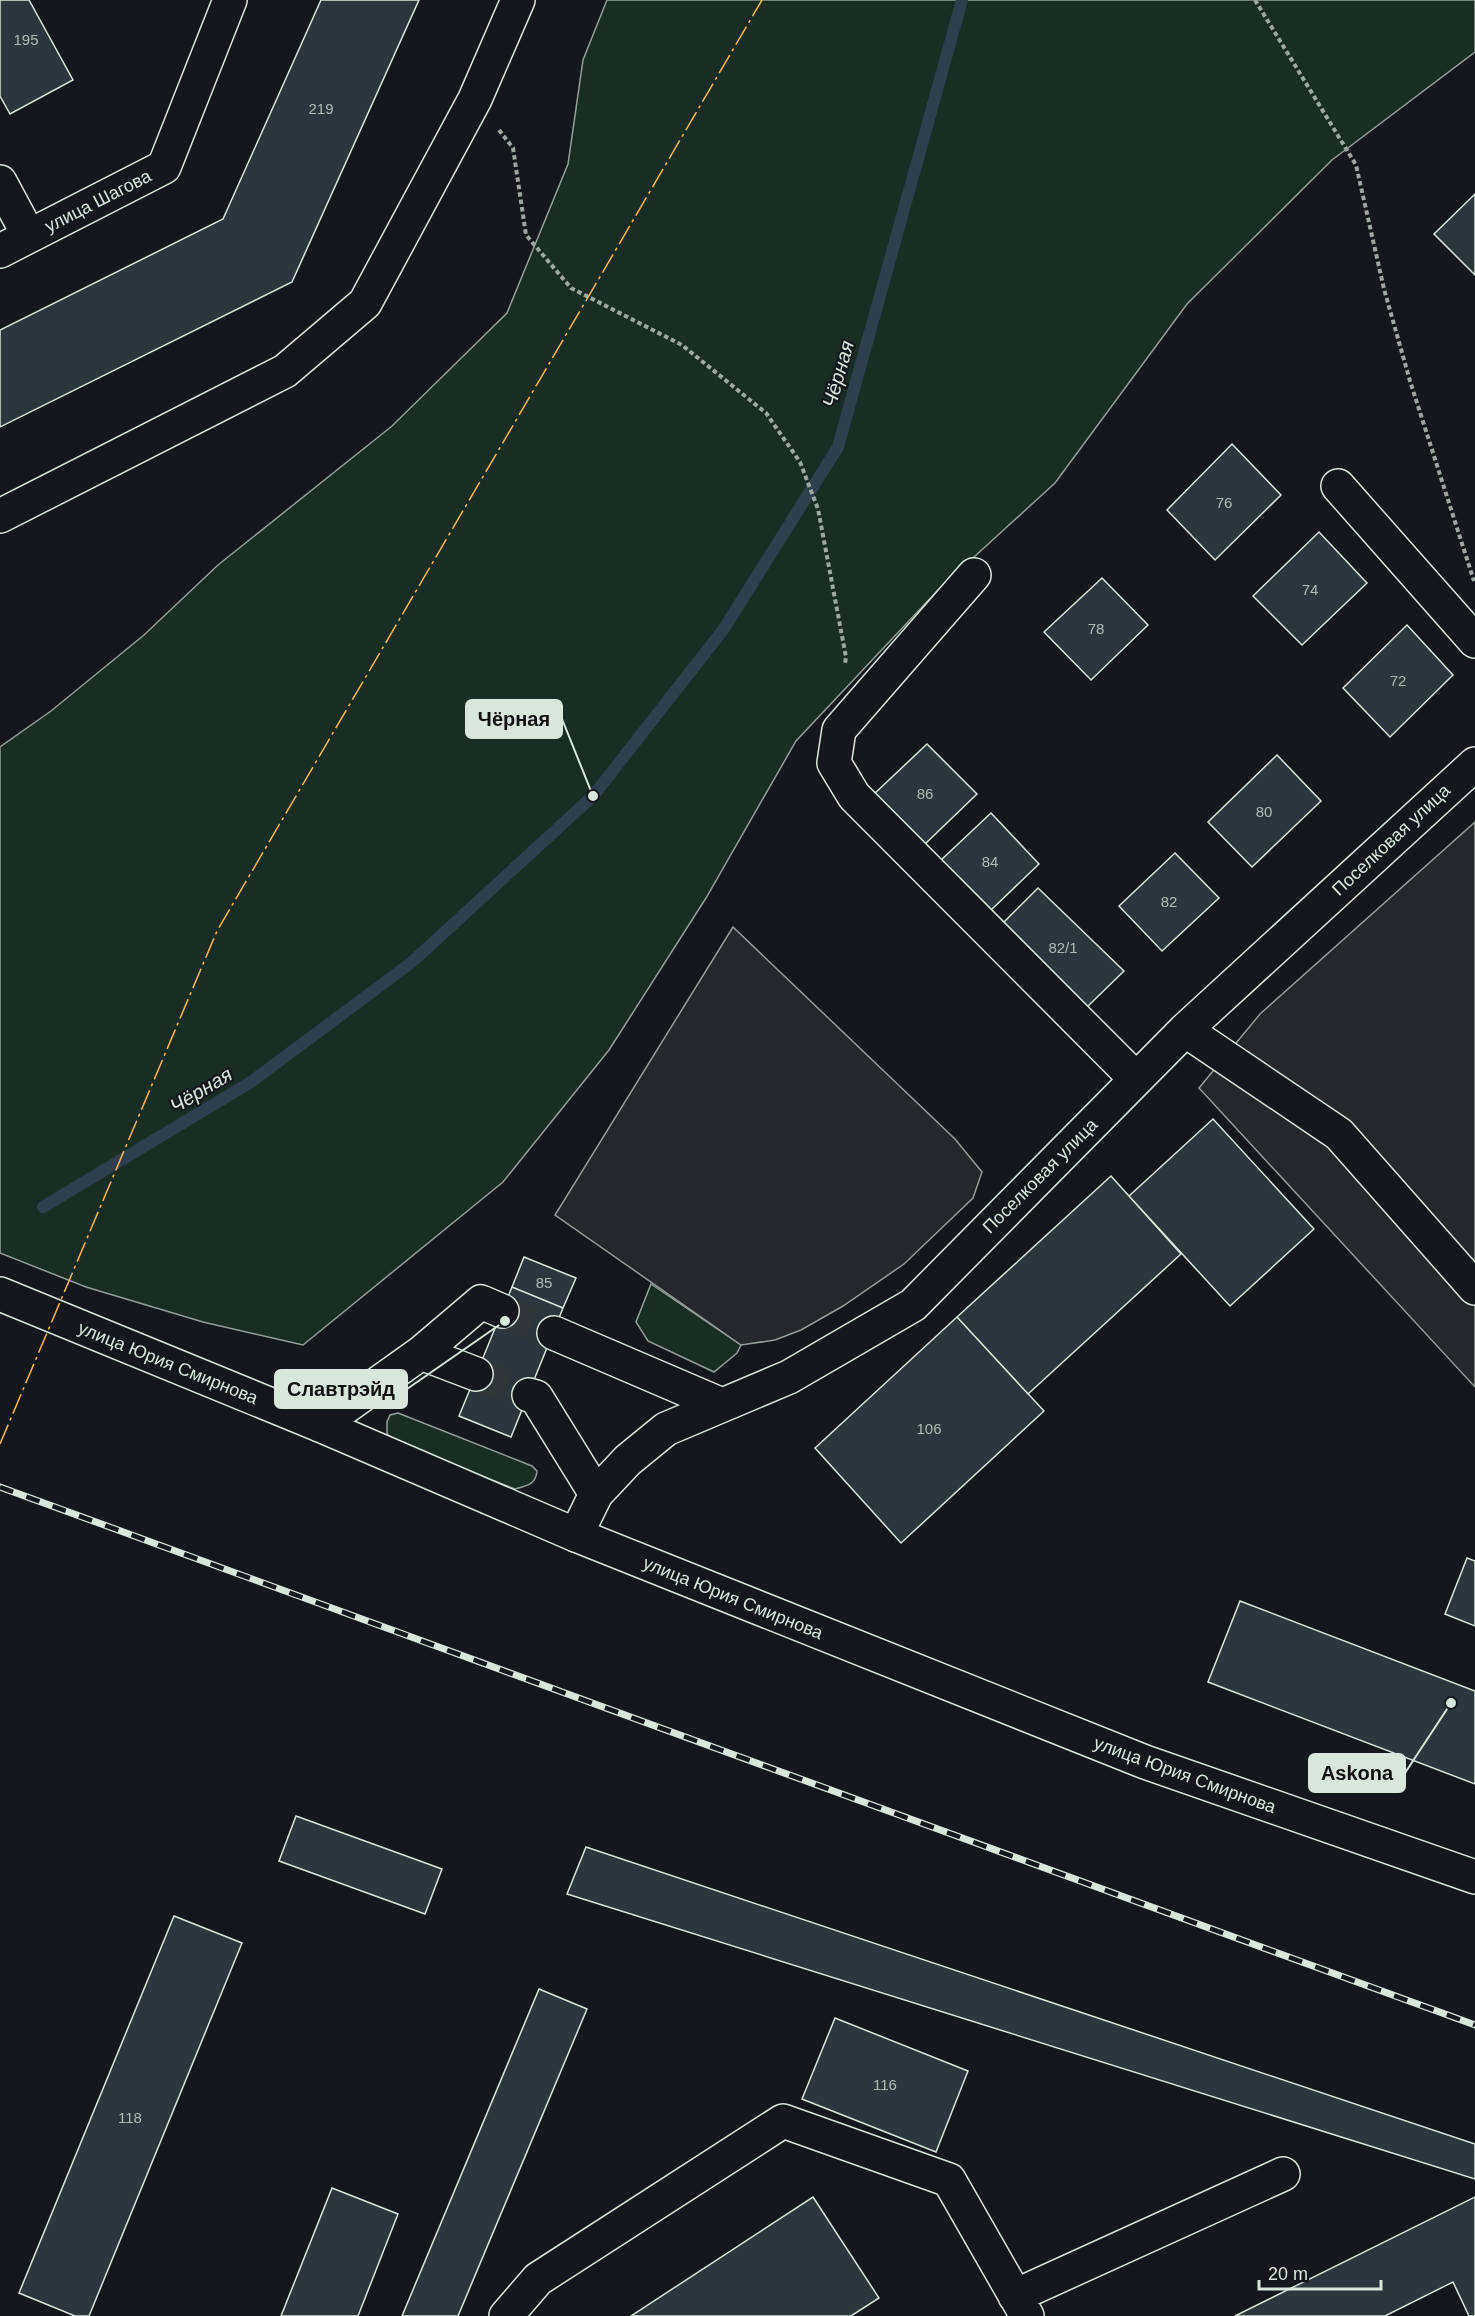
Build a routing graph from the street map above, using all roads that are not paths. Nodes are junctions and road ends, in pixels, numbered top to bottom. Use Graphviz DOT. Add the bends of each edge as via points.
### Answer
graph roads {
  1 [pos="230,0"];
  2 [pos="518,0"];
  3 [pos="0,182"];
  4 [pos="29,236"];
  5 [pos="0,251"];
  6 [pos="1338,486"];
  7 [pos="0,516"];
  8 [pos="974,575"];
  9 [pos="1475,641"];
  10 [pos="1475,764"];
  11 [pos="1185,1030"];
  12 [pos="1136,1079"];
  13 [pos="1475,1288"];
  14 [pos="0,1294"];
  15 [pos="502,1311"];
  16 [pos="554,1333"];
  17 [pos="421,1353"];
  18 [pos="476,1374"];
  19 [pos="529,1395"];
  20 [pos="722,1405"];
  21 [pos="320,1425"];
  22 [pos="596,1494"];
  23 [pos="576,1535"];
  24 [pos="1475,1877"];
  25 [pos="1283,2175"];
  26 [pos="1021,2306"];
  27 [pos="506,2316"];
  1 -- 4 [label="main road, улица Шагова" via="164,167"];
  2 -- 7 [label="main road" via="475,99 365,303 285,371"];
  3 -- 4 [label="main road"];
  4 -- 5 [label="main road, улица Шагова"];
  6 -- 9 [label="main road"];
  8 -- 12 [label="main road" via="839,730 834,763 854,795"];
  10 -- 11 [label="main road, Поселковая улица"];
  11 -- 12 [label="main road, Поселковая улица"];
  11 -- 13 [label="main road" via="1339,1134"];
  12 -- 20 [label="main road, Поселковая улица" via="913,1305 789,1377"];
  14 -- 21 [label="main road, улица Юрия Смирнова"];
  15 -- 17 [label="main road" via="481,1302"];
  16 -- 20 [label="main road"];
  17 -- 18 [label="main road"];
  17 -- 21 [label="main road"];
  19 -- 22 [label="main road" via="536,1397"];
  20 -- 22 [label="main road, Поселковая улица" via="666,1429 628,1460"];
  21 -- 23 [label="main road, улица Юрия Смирнова"];
  22 -- 23 [label="main road, Поселковая улица"];
  23 -- 24 [label="main road, улица Юрия Смирнова" via="1145,1762"];
  25 -- 26 [label="main road"];
  26 -- 27 [label="main road" via="949,2180 783,2121 538,2279"];
}
